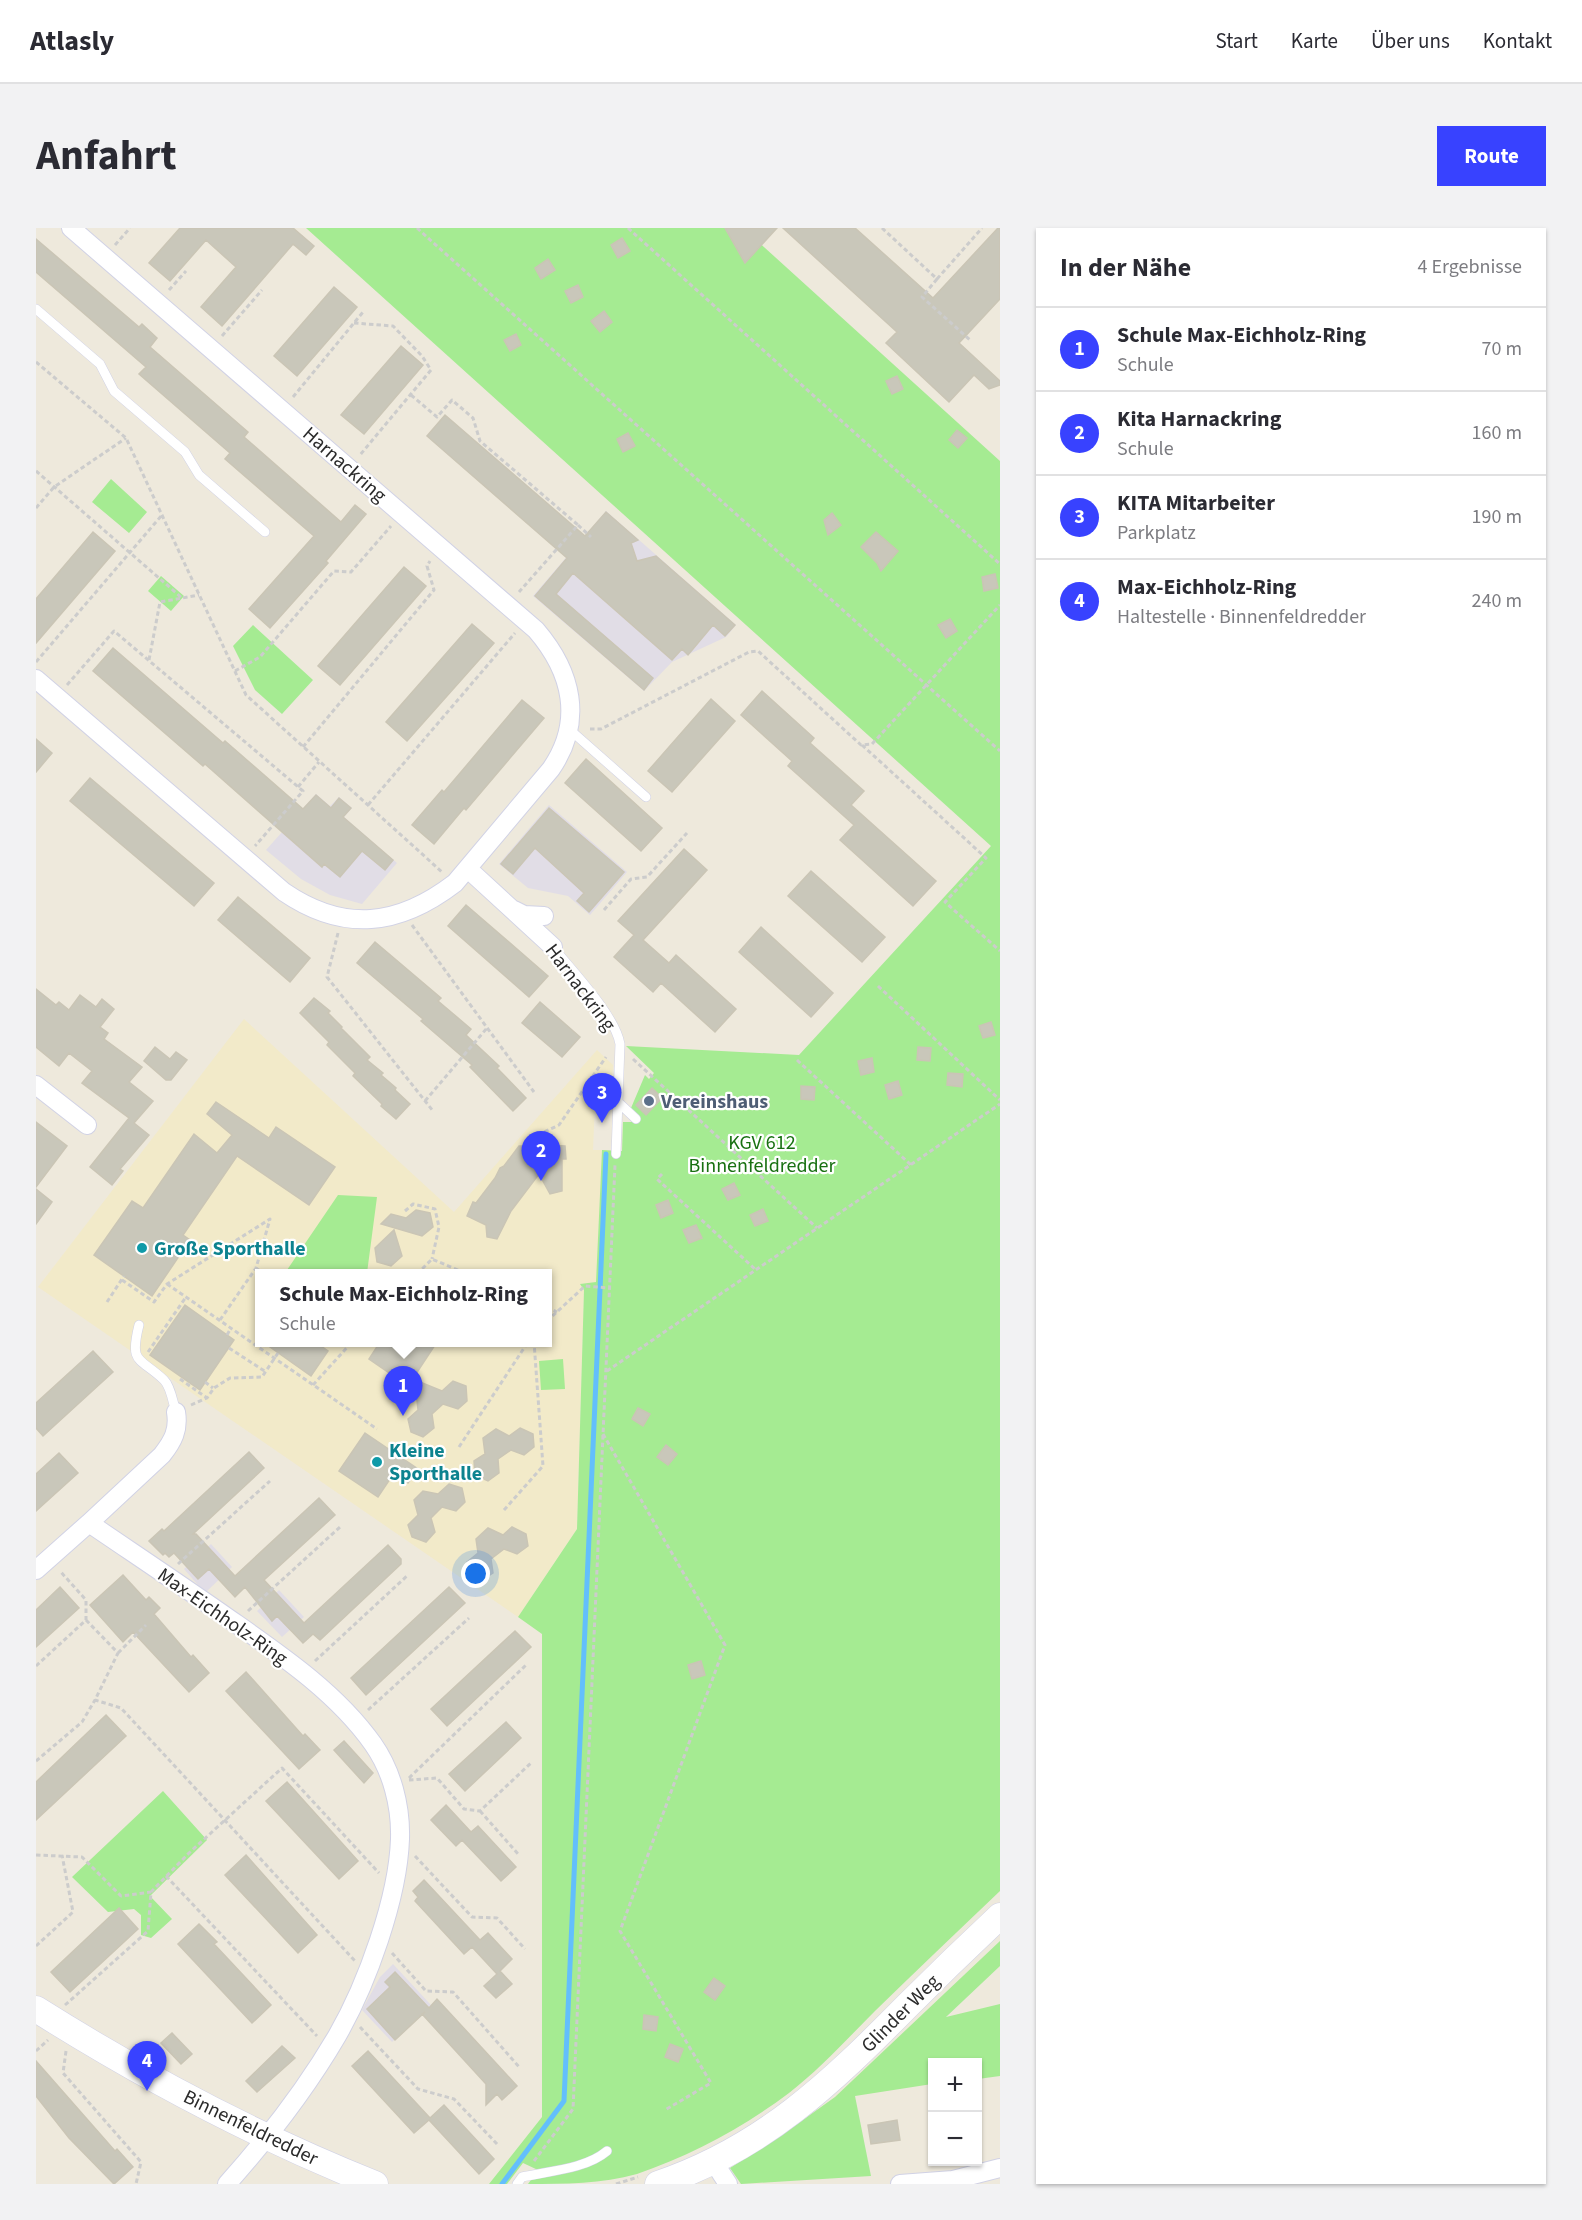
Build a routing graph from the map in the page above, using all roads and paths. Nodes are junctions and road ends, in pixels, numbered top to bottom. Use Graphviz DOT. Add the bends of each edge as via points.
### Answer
graph roads {
  1 [pos="71,228"];
  2 [pos="130,228"];
  3 [pos="417,228"];
  4 [pos="628,228"];
  5 [pos="882,228"];
  6 [pos="982,228"];
  7 [pos="105,257"];
  8 [pos="186,271"];
  9 [pos="937,279"];
  10 [pos="262,290"];
  11 [pos="158,303"];
  12 [pos="36,309"];
  13 [pos="363,312"];
  14 [pos="354,323"];
  15 [pos="970,340"];
  16 [pos="211,349"];
  17 [pos="36,362"];
  18 [pos="411,395"];
  19 [pos="282,410"];
  20 [pos="126,438"];
  21 [pos="349,468"];
  22 [pos="36,471"];
  23 [pos="54,487"];
  24 [pos="36,508"];
  25 [pos="401,513"];
  26 [pos="162,515"];
  27 [pos="578,525"];
  28 [pos="266,532"];
  29 [pos="591,537"];
  30 [pos="442,548"];
  31 [pos="130,552"];
  32 [pos="1000,564"];
  33 [pos="199,595"];
  34 [pos="182,598"];
  35 [pos="508,605"];
  36 [pos="1000,605"];
  37 [pos="526,620"];
  38 [pos="149,660"];
  39 [pos="36,662"];
  40 [pos="235,671"];
  41 [pos="36,679"];
  42 [pos="926,686"];
  43 [pos="57,697"];
  44 [pos="570,729"];
  45 [pos="861,745"];
  46 [pos="303,747"];
  47 [pos="1000,751"];
  48 [pos="320,762"];
  49 [pos="298,787"];
  50 [pos="646,797"];
  51 [pos="368,805"];
  52 [pos="687,832"];
  53 [pos="244,859"];
  54 [pos="468,869"];
  55 [pos="455,883"];
  56 [pos="510,908"];
  57 [pos="604,910"];
  58 [pos="404,914"];
  59 [pos="544,916"];
  60 [pos="342,917"];
  61 [pos="553,947"];
  62 [pos="1000,951"];
  63 [pos="878,986"];
  64 [pos="487,1028"];
  65 [pos="620,1048"];
  66 [pos="605,1058"];
  67 [pos="796,1060"];
  68 [pos="36,1085"];
  69 [pos="534,1092"];
  70 [pos="616,1099"];
  71 [pos="425,1101"];
  72 [pos="1000,1102"];
  73 [pos="433,1112"];
  74 [pos="636,1119"];
  75 [pos="87,1125"];
  76 [pos="539,1145"];
  77 [pos="616,1154"];
  78 [pos="911,1165"];
  79 [pos="662,1174"];
  80 [pos="405,1212"];
  81 [pos="817,1228"];
  82 [pos="432,1259"];
  83 [pos="256,1268"];
  84 [pos="255,1269"];
  85 [pos="422,1269"];
  86 [pos="455,1269"];
  87 [pos="756,1270"];
  88 [pos="167,1284"];
  89 [pos="609,1287"];
  90 [pos="186,1297"];
  91 [pos="107,1302"];
  92 [pos="552,1309"];
  93 [pos="557,1311"];
  94 [pos="552,1316"];
  95 [pos="220,1320"];
  96 [pos="139,1325"];
  97 [pos="231,1328"];
  98 [pos="227,1335"];
  99 [pos="255,1344"];
  100 [pos="259,1347"];
  101 [pos="348,1347"];
  102 [pos="525,1347"];
  103 [pos="534,1347"];
  104 [pos="229,1348"];
  105 [pos="278,1353"];
  106 [pos="146,1356"];
  107 [pos="275,1358"];
  108 [pos="606,1371"];
  109 [pos="266,1372"];
  110 [pos="174,1375"];
  111 [pos="205,1382"];
  112 [pos="314,1385"];
  113 [pos="214,1388"];
  114 [pos="207,1398"];
  115 [pos="176,1412"];
  116 [pos="377,1429"];
  117 [pos="603,1434"];
  118 [pos="459,1447"];
  119 [pos="404,1448"];
  120 [pos="399,1456"];
  121 [pos="270,1481"];
  122 [pos="504,1510"];
  123 [pos="89,1522"];
  124 [pos="340,1527"];
  125 [pos="42,1564"];
  126 [pos="166,1575"];
  127 [pos="408,1575"];
  128 [pos="469,1618"];
  129 [pos="86,1620"];
  130 [pos="235,1623"];
  131 [pos="146,1625"];
  132 [pos="118,1653"];
  133 [pos="526,1665"];
  134 [pos="36,1666"];
  135 [pos="302,1673"];
  136 [pos="95,1700"];
  137 [pos="355,1722"];
  138 [pos="36,1761"];
  139 [pos="532,1762"];
  140 [pos="480,1811"];
  141 [pos="225,1821"];
  142 [pos="400,1839"];
  143 [pos="36,1855"];
  144 [pos="62,1855"];
  145 [pos="519,1855"];
  146 [pos="166,1876"];
  147 [pos="392,1888"];
  148 [pos="151,1892"];
  149 [pos="1000,1916"];
  150 [pos="379,1938"];
  151 [pos="36,1946"];
  152 [pos="525,1949"];
  153 [pos="367,1973"];
  154 [pos="348,2015"];
  155 [pos="52,2018"];
  156 [pos="330,2049"];
  157 [pos="520,2068"];
  158 [pos="665,2110"];
  159 [pos="268,2138"];
  160 [pos="498,2145"];
  161 [pos="607,2151"];
  162 [pos="713,2161"];
  163 [pos="1000,2168"];
  164 [pos="519,2181"];
  165 [pos="648,2181"];
  166 [pos="136,2184"];
  167 [pos="226,2184"];
  168 [pos="375,2184"];
  169 [pos="616,2184"];
  170 [pos="728,2184"];
  171 [pos="900,2184"];
  1 -- 7 [label="street, Harnackring"];
  2 -- 7 [label="path"];
  3 -- 42 [label="path"];
  4 -- 32 [label="path"];
  5 -- 9 [label="path"];
  6 -- 9 [label="path"];
  7 -- 11 [label="street, Harnackring"];
  8 -- 11 [label="path"];
  9 -- 15 [label="path" via="922,297"];
  10 -- 16 [label="path"];
  11 -- 16 [label="street, Harnackring"];
  12 -- 28 [label="lane" via="100,364 114,391 185,452 199,475"];
  13 -- 14 [label="path"];
  14 -- 18 [label="path" via="393,326 424,358 430,372"];
  14 -- 19 [label="path"];
  16 -- 19 [label="street, Harnackring"];
  17 -- 20 [label="path"];
  18 -- 21 [label="path"];
  18 -- 27 [label="path" via="437,417 452,400 473,418 480,441"];
  19 -- 21 [label="street, Harnackring"];
  20 -- 23 [label="path"];
  20 -- 26 [label="path"];
  21 -- 25 [label="street, Harnackring"];
  22 -- 23 [label="path"];
  23 -- 24 [label="path"];
  23 -- 31 [label="path"];
  25 -- 30 [label="street, Harnackring"];
  25 -- 40 [label="path" via="351,572 334,571 260,657"];
  26 -- 31 [label="path"];
  26 -- 33 [label="path"];
  27 -- 29 [label="path"];
  27 -- 35 [label="path"];
  30 -- 35 [label="street, Harnackring"];
  30 -- 46 [label="path" via="427,566 434,590"];
  31 -- 34 [label="path"];
  31 -- 39 [label="path"];
  33 -- 34 [label="path"];
  33 -- 40 [label="path"];
  34 -- 38 [label="path" via="160,602"];
  35 -- 37 [label="street, Harnackring"];
  36 -- 42 [label="path"];
  37 -- 44 [label="street, Harnackring" via="552,649 564,674 570,700"];
  37 -- 51 [label="path"];
  38 -- 43 [label="path" via="114,631"];
  38 -- 49 [label="path"];
  40 -- 46 [label="path" via="246,695"];
  41 -- 43 [label="street, Harnackring"];
  42 -- 45 [label="path" via="872,744"];
  42 -- 47 [label="path"];
  43 -- 53 [label="street, Harnackring"];
  44 -- 45 [label="path" via="601,729 749,652 758,651"];
  44 -- 50 [label="lane"];
  44 -- 54 [label="street, Harnackring" via="551,769"];
  45 -- 62 [label="path" via="986,858 945,902"];
  46 -- 48 [label="path"];
  48 -- 49 [label="path"];
  48 -- 51 [label="path"];
  49 -- 53 [label="path" via="303,791"];
  51 -- 55 [label="path"];
  52 -- 57 [label="path" via="647,877 632,879"];
  53 -- 60 [label="street, Harnackring" via="295,900"];
  54 -- 55 [label="street, Harnackring"];
  54 -- 56 [label="street, Harnackring"];
  55 -- 58 [label="street, Harnackring"];
  56 -- 59 [label="street, Harnackring" via="524,915"];
  56 -- 61 [label="street, Harnackring"];
  58 -- 60 [label="street, Harnackring"];
  58 -- 64 [label="path"];
  60 -- 71 [label="path" via="327,977"];
  61 -- 65 [label="lane, Harnackring" via="613,1024"];
  63 -- 72 [label="path"];
  64 -- 69 [label="path"];
  64 -- 71 [label="path"];
  65 -- 70 [label="lane, Harnackring"];
  65 -- 81 [label="path"];
  66 -- 76 [label="path" via="559,1125 542,1132"];
  67 -- 78 [label="path"];
  68 -- 75 [label="street"];
  70 -- 74 [label="lane"];
  70 -- 77 [label="lane, Harnackring"];
  71 -- 73 [label="path"];
  72 -- 78 [label="path"];
  77 -- 89 [label="path"];
  78 -- 81 [label="path"];
  79 -- 87 [label="path" via="657,1179"];
  80 -- 82 [label="path" via="413,1204 435,1209 439,1227"];
  81 -- 87 [label="path"];
  82 -- 85 [label="path"];
  82 -- 86 [label="path"];
  83 -- 88 [label="path" via="270,1219"];
  84 -- 95 [label="path"];
  87 -- 108 [label="path"];
  88 -- 90 [label="path"];
  88 -- 91 [label="path" via="154,1302 123,1278"];
  89 -- 93 [label="path" via="585,1286"];
  89 -- 108 [label="path"];
  90 -- 95 [label="path"];
  90 -- 106 [label="path"];
  92 -- 93 [label="path"];
  93 -- 94 [label="path"];
  95 -- 97 [label="path"];
  96 -- 115 [label="lane" via="137,1358 166,1382"];
  97 -- 98 [label="path"];
  97 -- 99 [label="path"];
  100 -- 107 [label="path"];
  101 -- 112 [label="path"];
  102 -- 118 [label="path"];
  103 -- 122 [label="path" via="543,1466"];
  104 -- 109 [label="path"];
  105 -- 107 [label="path"];
  107 -- 109 [label="path"];
  107 -- 112 [label="path"];
  108 -- 117 [label="path"];
  109 -- 113 [label="path" via="262,1377 230,1378"];
  110 -- 114 [label="path"];
  111 -- 113 [label="path"];
  112 -- 116 [label="path"];
  113 -- 114 [label="path"];
  114 -- 115 [label="path"];
  115 -- 123 [label="street" via="177,1432 171,1444"];
  117 -- 158 [label="path" via="724,1645 620,1931 711,2083"];
  117 -- 164 [label="path" via="573,2109"];
  119 -- 120 [label="path"];
  121 -- 126 [label="path"];
  123 -- 125 [label="street"];
  123 -- 126 [label="street, Max-Eichholz-Ring"];
  124 -- 130 [label="path"];
  125 -- 129 [label="path" via="86,1600"];
  126 -- 130 [label="street, Max-Eichholz-Ring"];
  127 -- 135 [label="path"];
  128 -- 137 [label="path"];
  129 -- 132 [label="path"];
  129 -- 134 [label="path"];
  130 -- 135 [label="street, Max-Eichholz-Ring"];
  131 -- 132 [label="path"];
  132 -- 136 [label="path"];
  133 -- 140 [label="path" via="407,1780 436,1778 464,1809"];
  135 -- 137 [label="street, Max-Eichholz-Ring"];
  136 -- 138 [label="path" via="82,1722"];
  136 -- 141 [label="path" via="121,1708"];
  137 -- 142 [label="street, Max-Eichholz-Ring" via="388,1771 398,1809"];
  139 -- 140 [label="path"];
  140 -- 145 [label="path"];
  141 -- 146 [label="path"];
  141 -- 147 [label="path" via="282,1768"];
  141 -- 153 [label="path"];
  142 -- 147 [label="street, Max-Eichholz-Ring"];
  142 -- 152 [label="path" via="472,1917 497,1918"];
  143 -- 144 [label="path"];
  144 -- 148 [label="path" via="82,1857 121,1896"];
  144 -- 151 [label="path" via="73,1912"];
  146 -- 148 [label="path"];
  146 -- 156 [label="path"];
  147 -- 150 [label="street, Max-Eichholz-Ring"];
  148 -- 155 [label="path" via="148,1931"];
  149 -- 162 [label="main road, Glinder Weg" via="798,2109"];
  150 -- 153 [label="street, Max-Eichholz-Ring"];
  150 -- 157 [label="path" via="426,1991 453,1992"];
  153 -- 154 [label="street, Max-Eichholz-Ring"];
  154 -- 156 [label="street, Max-Eichholz-Ring"];
  154 -- 160 [label="path" via="418,2089 454,2099"];
  155 -- 159 [label="main road, Binnenfeldredder" via="150,2077"];
  155 -- 166 [label="path" via="63,2073 141,2162"];
  156 -- 159 [label="street, Max-Eichholz-Ring"];
  159 -- 167 [label="street, Max-Eichholz-Ring"];
  159 -- 168 [label="main road, Binnenfeldredder"];
  161 -- 164 [label="lane" via="587,2162"];
  162 -- 165 [label="main road"];
  162 -- 170 [label="street"];
  163 -- 171 [label="street" via="953,2180"];
  165 -- 169 [label="path"];
}
